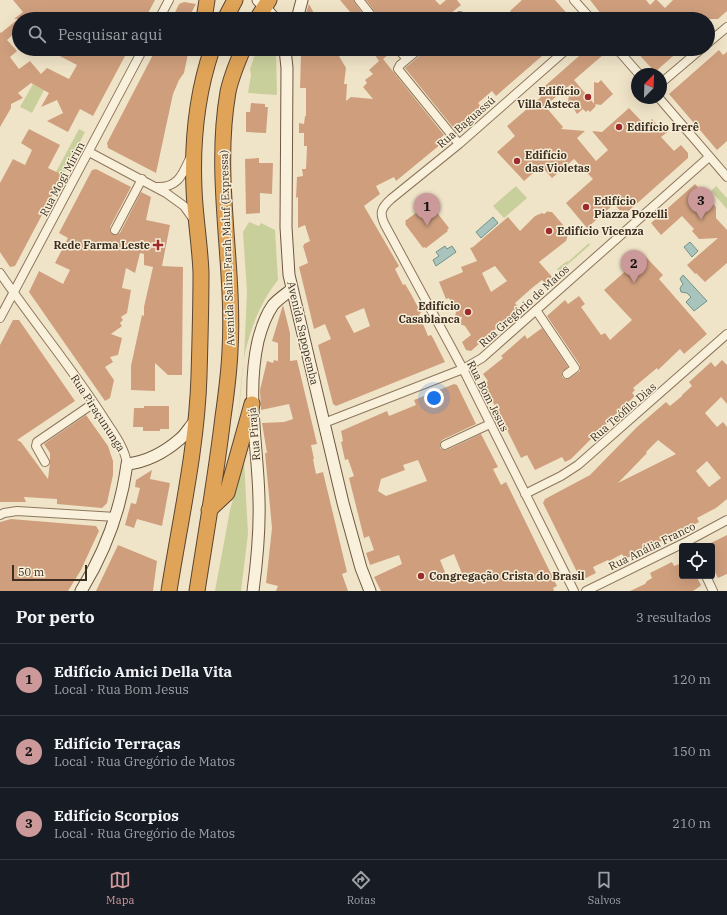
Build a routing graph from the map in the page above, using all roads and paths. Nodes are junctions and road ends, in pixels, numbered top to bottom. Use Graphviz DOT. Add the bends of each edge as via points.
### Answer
graph roads {
  1 [pos="169,0"];
  2 [pos="207,0"];
  3 [pos="235,0"];
  4 [pos="302,0"];
  5 [pos="359,0"];
  6 [pos="574,0"];
  7 [pos="163,12"];
  8 [pos="205,12"];
  9 [pos="229,12"];
  10 [pos="298,12"];
  11 [pos="368,12"];
  12 [pos="585,12"];
  13 [pos="727,27"];
  14 [pos="715,37"];
  15 [pos="139,56"];
  16 [pos="200,56"];
  17 [pos="210,56"];
  18 [pos="240,56"];
  19 [pos="286,56"];
  20 [pos="291,56"];
  21 [pos="404,56"];
  22 [pos="411,56"];
  23 [pos="559,56"];
  24 [pos="623,56"];
  25 [pos="693,56"];
  26 [pos="407,59"];
  27 [pos="287,68"];
  28 [pos="633,68"];
  29 [pos="667,78"];
  30 [pos="203,82"];
  31 [pos="664,104"];
  32 [pos="459,144"];
  33 [pos="194,148"];
  34 [pos="89,152"];
  35 [pos="709,157"];
  36 [pos="727,178"];
  37 [pos="142,179"];
  38 [pos="156,187"];
  39 [pos="381,213"];
  40 [pos="198,226"];
  41 [pos="115,230"];
  42 [pos="0,273"];
  43 [pos="292,289"];
  44 [pos="13,293"];
  45 [pos="536,310"];
  46 [pos="0,318"];
  47 [pos="727,334"];
  48 [pos="463,369"];
  49 [pos="567,374"];
  50 [pos="94,403"];
  51 [pos="252,404"];
  52 [pos="196,420"];
  53 [pos="324,423"];
  54 [pos="490,424"];
  55 [pos="444,445"];
  56 [pos="45,462"];
  57 [pos="127,464"];
  58 [pos="525,494"];
  59 [pos="209,510"];
  60 [pos="0,515"];
  61 [pos="116,517"];
  62 [pos="727,520"];
  63 [pos="691,543"];
  64 [pos="679,549"];
  65 [pos="707,579"];
  66 [pos="81,591"];
  67 [pos="169,591"];
  68 [pos="197,591"];
  69 [pos="253,591"];
  70 [pos="370,591"];
  71 [pos="574,591"];
  72 [pos="586,591"];
  73 [pos="713,591"];
  1 -- 7 [label="street"];
  2 -- 8 [label="highway"];
  3 -- 9 [label="highway"];
  4 -- 10 [label="main road"];
  5 -- 11 [label="street"];
  6 -- 12 [label="street"];
  13 -- 14 [label="street"];
  15 -- 34 [label="street, Rua Mogi Mirim"];
  16 -- 30 [label="highway"];
  17 -- 30 [label="highway"];
  18 -- 59 [label="highway, Avenida Salim Farah Maluf (Expressa)" via="228,91 224,126 224,208 230,300 230,351"];
  19 -- 27 [label="main road, Avenida Sapopemba"];
  20 -- 27 [label="main road, Avenida Sapopemba"];
  21 -- 26 [label="street"];
  22 -- 26 [label="street"];
  23 -- 32 [label="street, Rua Baguassú"];
  24 -- 28 [label="street"];
  25 -- 29 [label="street"];
  26 -- 32 [label="street" via="399,66 399,71"];
  27 -- 43 [label="main road, Avenida Sapopemba" via="286,227"];
  30 -- 33 [label="highway"];
  31 -- 35 [label="street"];
  32 -- 39 [label="street, Rua Baguassú" via="383,206"];
  33 -- 38 [label="street" via="179,179 170,186"];
  33 -- 40 [label="highway" via="194,189"];
  34 -- 37 [label="street"];
  34 -- 44 [label="street, Rua Mogi Mirim"];
  35 -- 36 [label="street"];
  35 -- 45 [label="street, Rua Gregório de Matos"];
  37 -- 38 [label="street"];
  37 -- 41 [label="street"];
  38 -- 40 [label="street" via="184,206"];
  39 -- 48 [label="street, Rua Bom Jesus" via="385,225"];
  40 -- 52 [label="highway" via="201,273"];
  42 -- 44 [label="street, Rua Piraçununga"];
  43 -- 51 [label="main road, Rua Pirajá" via="273,305 260,333 255,357"];
  43 -- 53 [label="main road, Avenida Sapopemba"];
  44 -- 46 [label="street, Rua Mogi Mirim"];
  44 -- 50 [label="street, Rua Piraçununga"];
  45 -- 48 [label="street, Rua Gregório de Matos" via="482,358"];
  45 -- 49 [label="street" via="575,368"];
  47 -- 58 [label="street, Rua Teófilo Dias" via="578,465"];
  48 -- 53 [label="street, Rua Gregório de Matos"];
  48 -- 54 [label="street, Rua Bom Jesus"];
  50 -- 56 [label="street" via="37,442 36,446"];
  50 -- 57 [label="street, Rua Piraçununga" via="124,452"];
  51 -- 59 [label="highway" via="227,492"];
  51 -- 69 [label="main road, Rua Pirajá" via="259,501 258,553"];
  52 -- 57 [label="main road" via="180,439 158,454 146,460"];
  52 -- 67 [label="highway"];
  53 -- 70 [label="main road, Avenida Sapopemba" via="343,503"];
  54 -- 55 [label="street"];
  54 -- 58 [label="street, Rua Bom Jesus"];
  57 -- 61 [label="main road, Rua Piraçununga"];
  58 -- 71 [label="street, Rua Bom Jesus"];
  59 -- 68 [label="highway, Avenida Salim Farah Maluf (Expressa)"];
  60 -- 61 [label="street" via="17,511"];
  61 -- 66 [label="main road, Rua Piraçununga"];
  62 -- 63 [label="street, Rua Anália Franco"];
  64 -- 72 [label="street, Rua Anália Franco"];
  65 -- 73 [label="street"];
}
